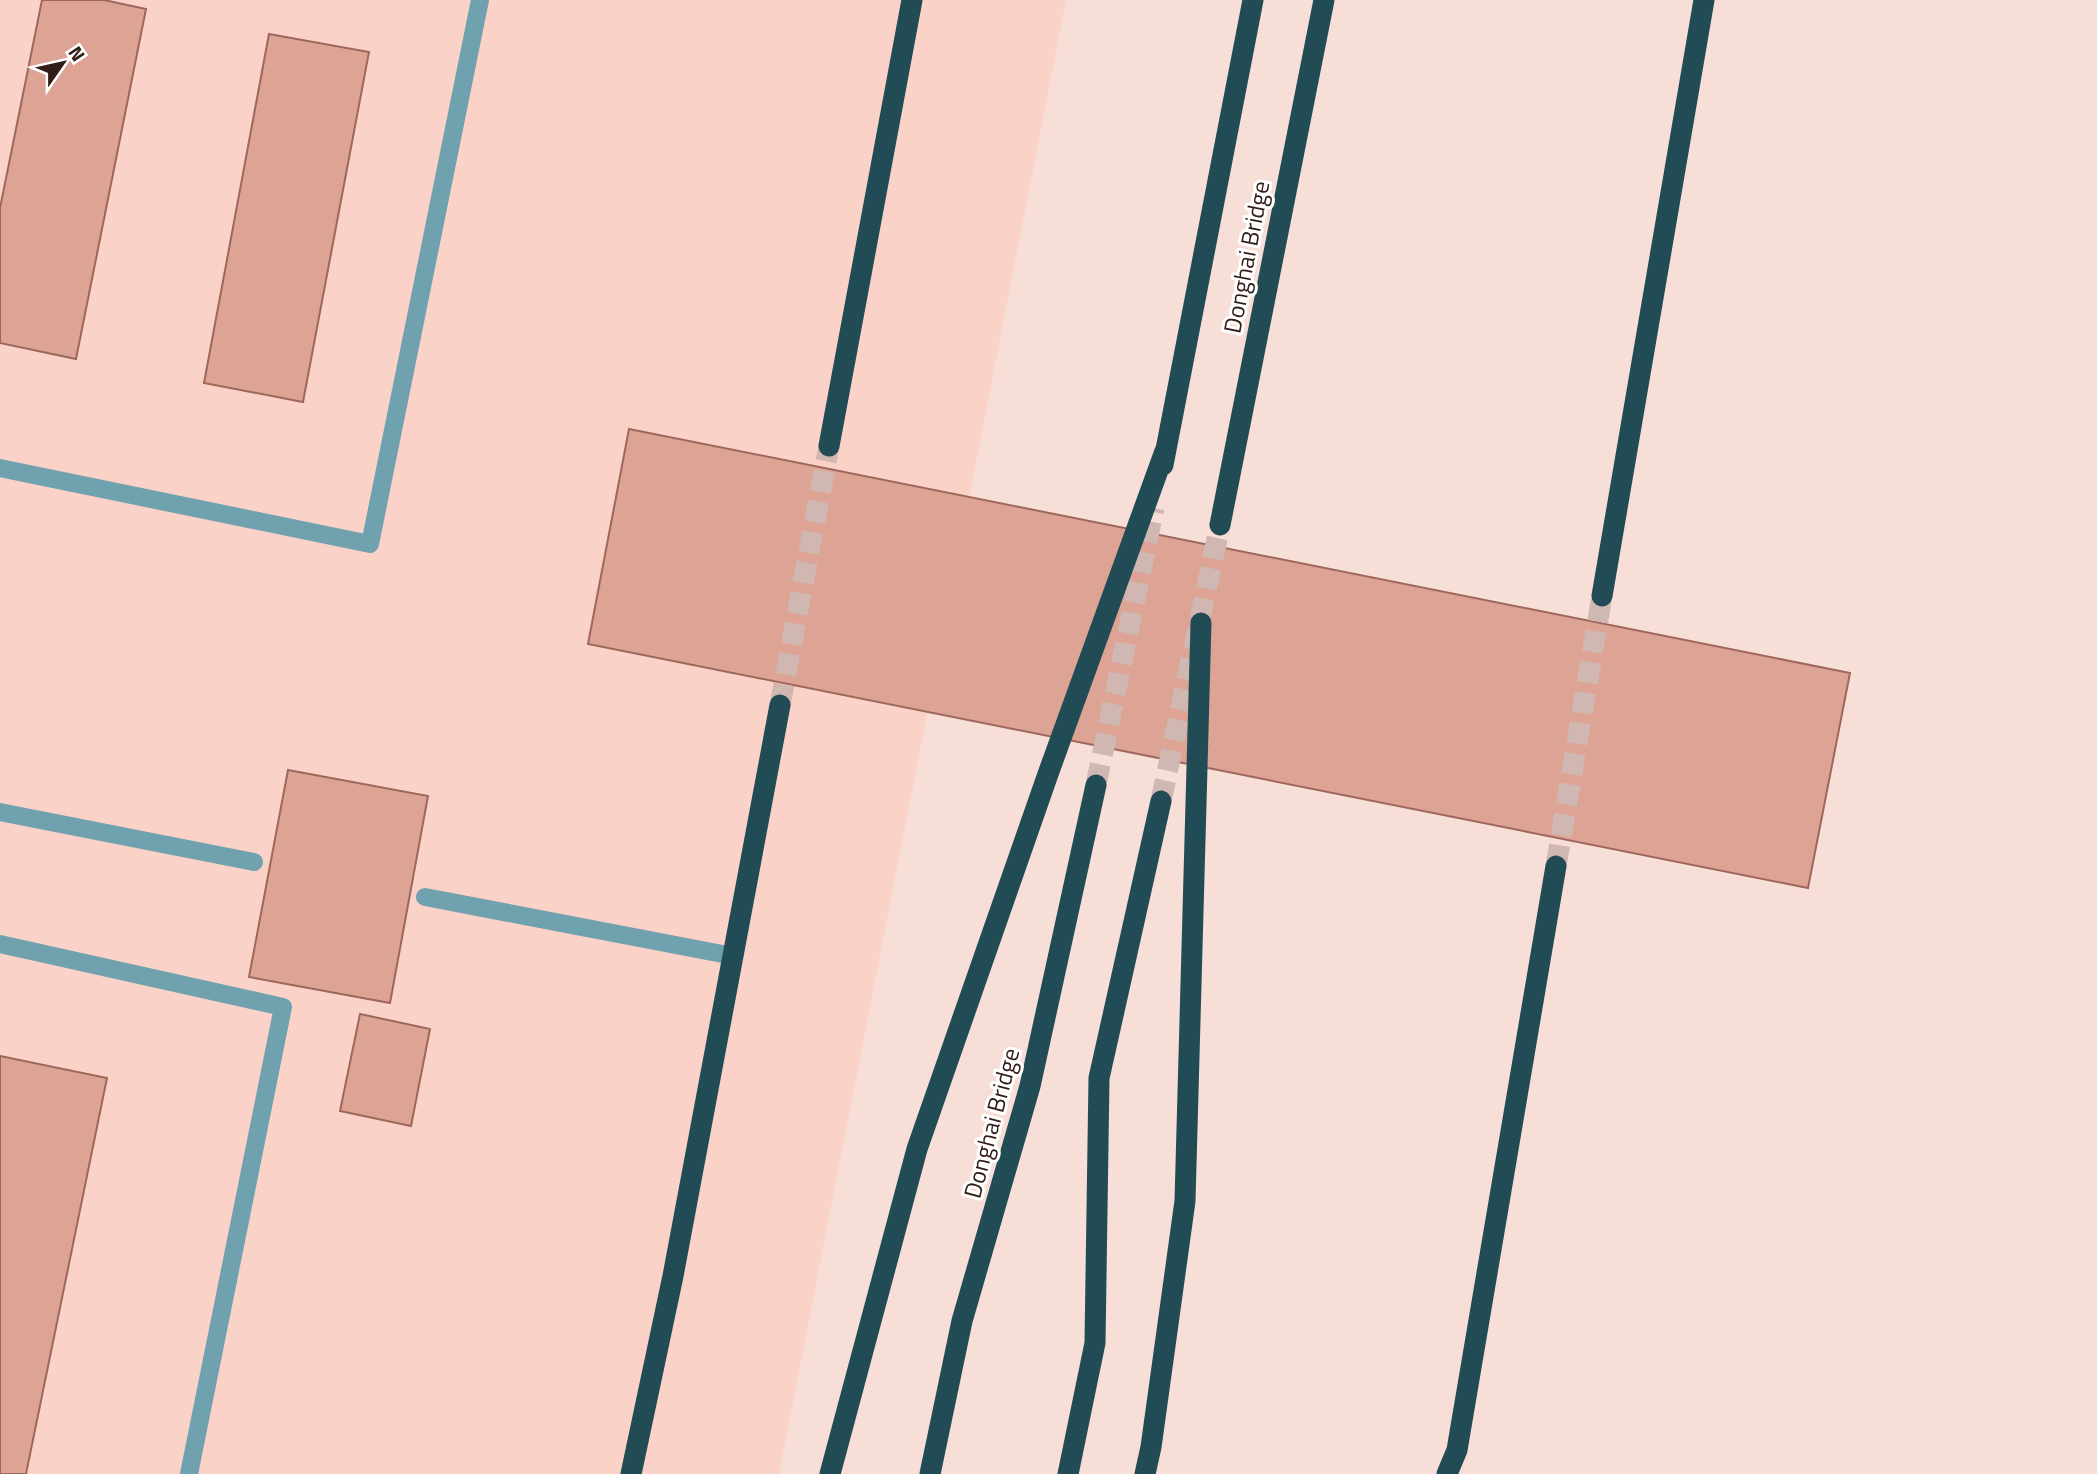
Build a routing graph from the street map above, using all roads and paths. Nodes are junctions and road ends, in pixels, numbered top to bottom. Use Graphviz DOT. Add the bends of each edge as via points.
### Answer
graph roads {
  1 [pos="480,0"];
  2 [pos="912,0"];
  3 [pos="1253,0"];
  4 [pos="1324,0"];
  5 [pos="1704,0"];
  6 [pos="829,446"];
  7 [pos="1165,451"];
  8 [pos="0,468"];
  9 [pos="1154,508"];
  10 [pos="1220,525"];
  11 [pos="1602,596"];
  12 [pos="1201,623"];
  13 [pos="780,705"];
  14 [pos="1096,785"];
  15 [pos="1161,801"];
  16 [pos="0,812"];
  17 [pos="254,862"];
  18 [pos="1556,866"];
  19 [pos="425,897"];
  20 [pos="0,944"];
  21 [pos="733,956"];
  22 [pos="1457,1450"];
  23 [pos="189,1474"];
  24 [pos="631,1474"];
  25 [pos="830,1474"];
  26 [pos="930,1474"];
  27 [pos="1068,1474"];
  28 [pos="1145,1474"];
  29 [pos="1447,1474"];
  30 [pos="1462,1474"];
  1 -- 8 [label="lane" via="370,544"];
  2 -- 6 [label="highway"];
  3 -- 7 [label="highway, Donghai Bridge"];
  4 -- 10 [label="highway, Donghai Bridge"];
  5 -- 11 [label="highway"];
  7 -- 9 [label="highway, Donghai Bridge"];
  7 -- 25 [label="highway" via="916,1149"];
  12 -- 28 [label="highway" via="1185,1201"];
  13 -- 21 [label="highway"];
  14 -- 26 [label="highway, Donghai Bridge" via="1030,1086 961,1321"];
  15 -- 27 [label="highway" via="1099,1078 1095,1343"];
  16 -- 17 [label="lane"];
  18 -- 22 [label="highway"];
  19 -- 21 [label="lane"];
  20 -- 23 [label="lane" via="283,1006"];
  21 -- 24 [label="highway"];
  22 -- 29 [label="highway"];
  22 -- 30 [label="highway"];
}
